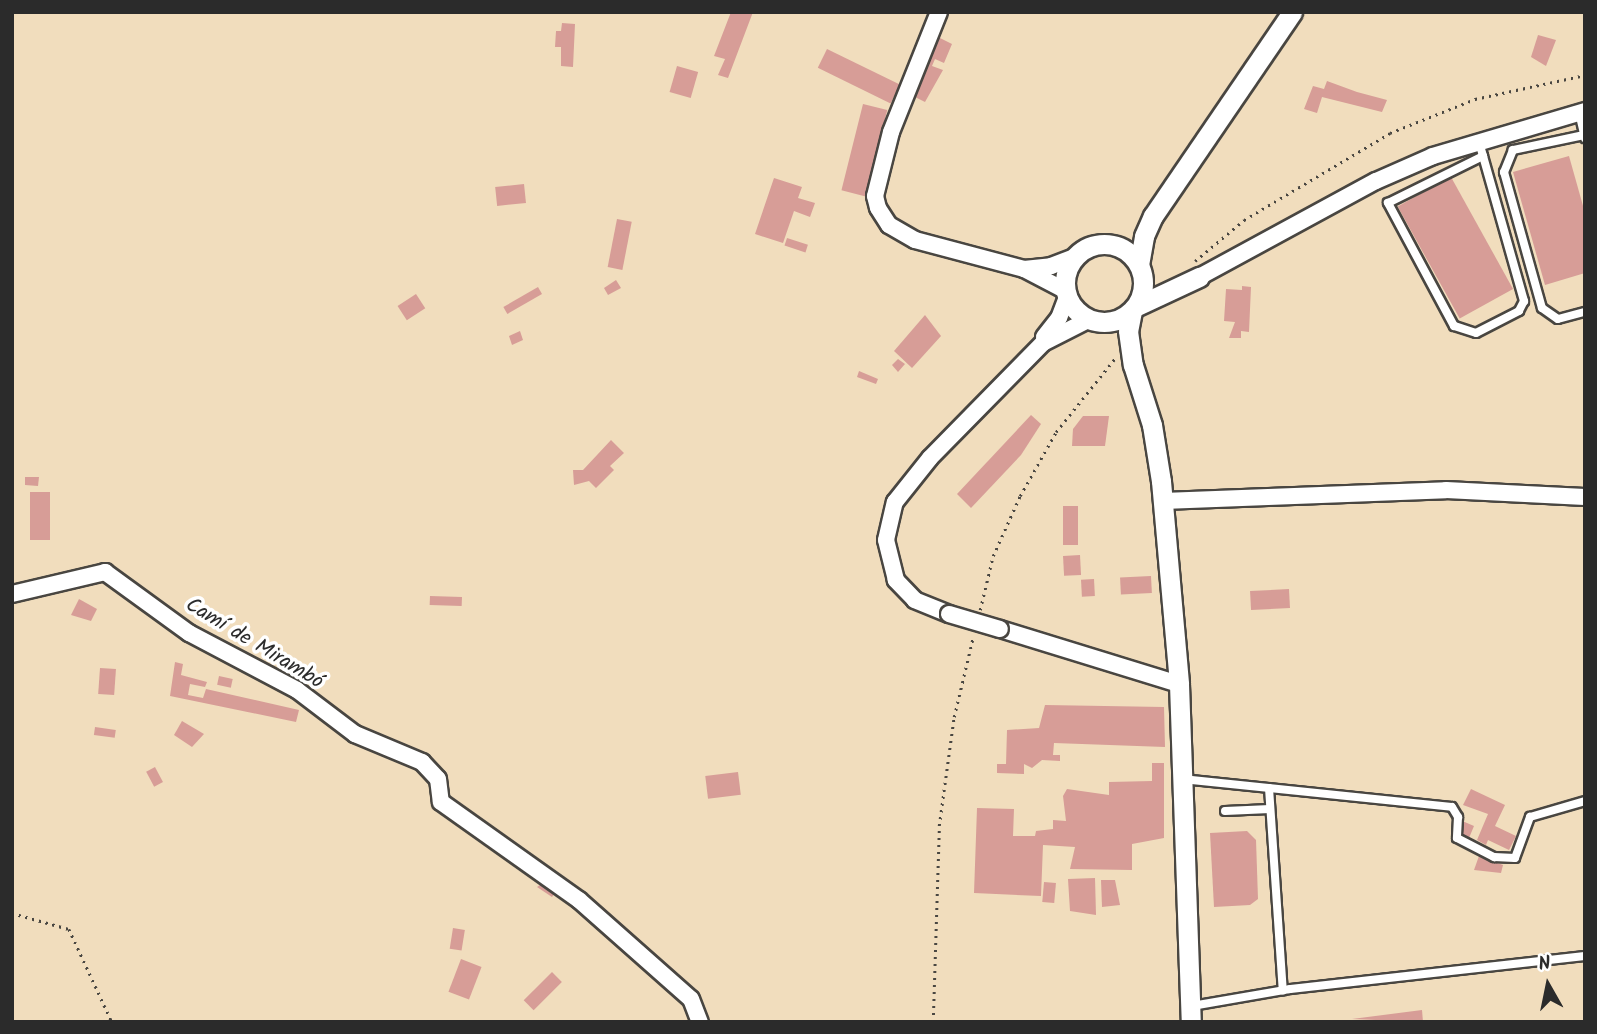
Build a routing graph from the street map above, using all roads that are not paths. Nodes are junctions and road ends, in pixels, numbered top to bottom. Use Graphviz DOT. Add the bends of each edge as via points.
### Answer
graph roads {
  1 [pos="939,12"];
  2 [pos="1292,12"];
  3 [pos="1582,111"];
  4 [pos="1584,136"];
  5 [pos="1478,139"];
  6 [pos="1483,156"];
  7 [pos="1153,216"];
  8 [pos="1108,244"];
  9 [pos="1075,257"];
  10 [pos="1140,268"];
  11 [pos="1024,270"];
  12 [pos="1193,272"];
  13 [pos="1067,294"];
  14 [pos="1133,309"];
  15 [pos="1585,313"];
  16 [pos="1096,321"];
  17 [pos="1043,342"];
  18 [pos="1128,358"];
  19 [pos="1585,497"];
  20 [pos="1163,501"];
  21 [pos="12,594"];
  22 [pos="1179,684"];
  23 [pos="1182,779"];
  24 [pos="1269,788"];
  25 [pos="1585,801"];
  26 [pos="1270,809"];
  27 [pos="1225,810"];
  28 [pos="1585,956"];
  29 [pos="1283,991"];
  30 [pos="1191,1014"];
  31 [pos="700,1022"];
  1 -- 11 [label="street" via="891,132 875,196 878,208 890,225 915,240"];
  2 -- 7 [label="street"];
  3 -- 4 [label="lane"];
  3 -- 5 [label="street"];
  4 -- 15 [label="lane" via="1513,150 1504,172 1542,308 1558,319"];
  5 -- 6 [label="lane"];
  5 -- 12 [label="street" via="1376,181"];
  6 -- 6 [label="lane" via="1524,301 1519,311 1476,333 1454,326 1388,202"];
  7 -- 8 [label="street"];
  7 -- 10 [label="street" via="1144,236"];
  8 -- 9 [label="street" via="1090,247"];
  8 -- 10 [label="street" via="1129,253"];
  9 -- 11 [label="street"];
  9 -- 13 [label="street" via="1066,273"];
  10 -- 12 [label="street" via="1169,280"];
  10 -- 14 [label="street" via="1143,290"];
  11 -- 13 [label="street"];
  12 -- 14 [label="street"];
  13 -- 16 [label="street"];
  13 -- 17 [label="street"];
  14 -- 16 [label="street"];
  14 -- 18 [label="street"];
  16 -- 17 [label="street"];
  16 -- 18 [label="street"];
  17 -- 22 [label="street, bridge" via="916,473 889,517 886,540 896,580 915,600 949,614"];
  18 -- 20 [label="street" via="1152,425"];
  19 -- 20 [label="street" via="1446,490"];
  20 -- 22 [label="street"];
  21 -- 31 [label="street, Camí de Mirambó" via="105,572 189,633 297,690 355,733 422,762 438,779 441,803 579,900 691,999"];
  22 -- 23 [label="street"];
  23 -- 24 [label="lane"];
  23 -- 30 [label="street"];
  24 -- 25 [label="lane" via="1452,807 1458,817 1457,838 1494,857 1515,858 1530,817"];
  24 -- 26 [label="lane"];
  26 -- 27 [label="lane"];
  26 -- 29 [label="lane"];
  28 -- 29 [label="lane"];
  29 -- 30 [label="lane"];
}
